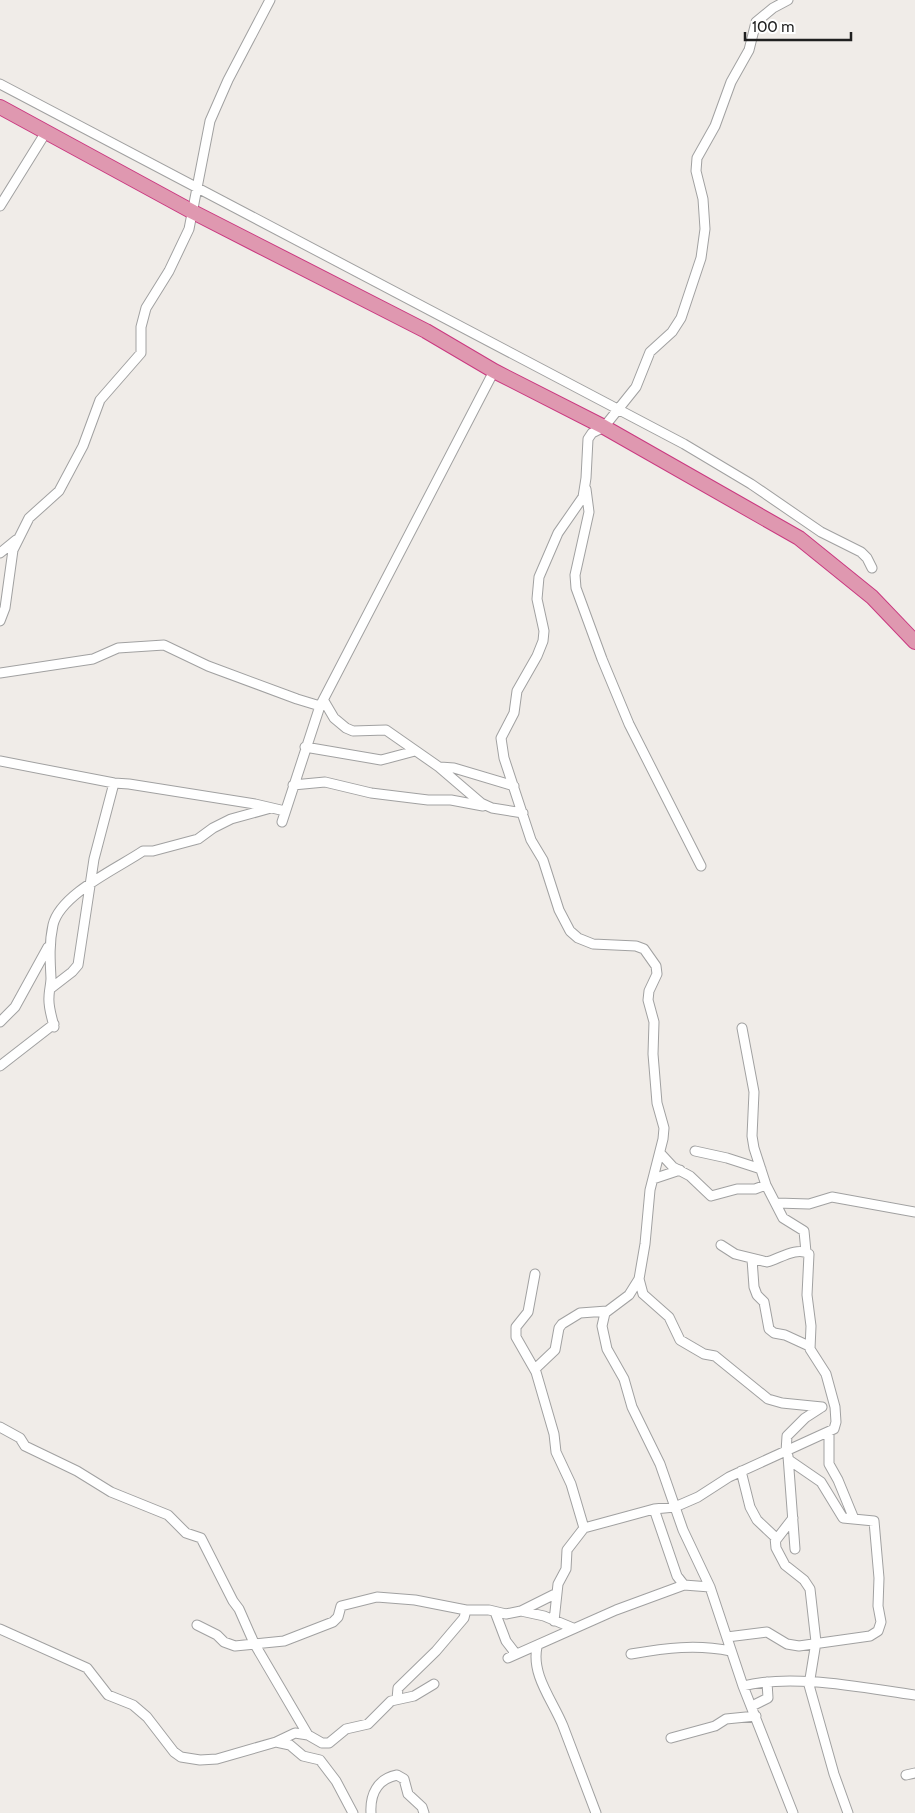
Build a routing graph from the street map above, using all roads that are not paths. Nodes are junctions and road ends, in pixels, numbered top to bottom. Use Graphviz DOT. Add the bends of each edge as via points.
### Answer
graph roads {
  1 [pos="270,0"];
  2 [pos="788,0"];
  3 [pos="0,84"];
  4 [pos="0,107"];
  5 [pos="46,132"];
  6 [pos="197,186"];
  7 [pos="0,206"];
  8 [pos="193,212"];
  9 [pos="494,371"];
  10 [pos="617,408"];
  11 [pos="604,427"];
  12 [pos="585,486"];
  13 [pos="20,536"];
  14 [pos="0,553"];
  15 [pos="872,568"];
  16 [pos="0,622"];
  17 [pos="915,642"];
  18 [pos="0,673"];
  19 [pos="322,703"];
  20 [pos="305,747"];
  21 [pos="415,751"];
  22 [pos="0,761"];
  23 [pos="439,767"];
  24 [pos="114,783"];
  25 [pos="293,785"];
  26 [pos="514,786"];
  27 [pos="486,806"];
  28 [pos="271,808"];
  29 [pos="286,811"];
  30 [pos="523,813"];
  31 [pos="282,822"];
  32 [pos="701,866"];
  33 [pos="90,884"];
  34 [pos="51,940"];
  35 [pos="50,989"];
  36 [pos="0,1022"];
  37 [pos="742,1028"];
  38 [pos="0,1066"];
  39 [pos="695,1151"];
  40 [pos="661,1154"];
  41 [pos="761,1169"];
  42 [pos="680,1170"];
  43 [pos="653,1179"];
  44 [pos="766,1185"];
  45 [pos="777,1203"];
  46 [pos="915,1212"];
  47 [pos="720,1245"];
  48 [pos="806,1252"];
  49 [pos="752,1259"];
  50 [pos="535,1274"];
  51 [pos="638,1279"];
  52 [pos="607,1311"];
  53 [pos="810,1346"];
  54 [pos="535,1369"];
  55 [pos="822,1407"];
  56 [pos="835,1407"];
  57 [pos="0,1427"];
  58 [pos="828,1433"];
  59 [pos="787,1454"];
  60 [pos="741,1471"];
  61 [pos="675,1507"];
  62 [pos="654,1509"];
  63 [pos="793,1518"];
  64 [pos="854,1519"];
  65 [pos="584,1528"];
  66 [pos="776,1540"];
  67 [pos="795,1549"];
  68 [pos="684,1585"];
  69 [pos="710,1587"];
  70 [pos="557,1593"];
  71 [pos="466,1610"];
  72 [pos="521,1611"];
  73 [pos="495,1612"];
  74 [pos="554,1621"];
  75 [pos="197,1625"];
  76 [pos="573,1628"];
  77 [pos="0,1629"];
  78 [pos="727,1637"];
  79 [pos="816,1642"];
  80 [pos="254,1643"];
  81 [pos="538,1646"];
  82 [pos="731,1651"];
  83 [pos="631,1654"];
  84 [pos="809,1681"];
  85 [pos="767,1682"];
  86 [pos="434,1684"];
  87 [pos="743,1686"];
  88 [pos="915,1695"];
  89 [pos="397,1699"];
  90 [pos="752,1706"];
  91 [pos="756,1716"];
  92 [pos="308,1735"];
  93 [pos="671,1738"];
  94 [pos="332,1741"];
  95 [pos="276,1742"];
  96 [pos="314,1758"];
  97 [pos="353,1813"];
  98 [pos="371,1813"];
  99 [pos="424,1813"];
  100 [pos="596,1813"];
  101 [pos="793,1813"];
  102 [pos="848,1813"];
  1 -- 6 [label="street" via="217,102 205,136"];
  2 -- 10 [label="street" via="756,22 749,50 697,158 705,229 702,258 681,318 672,332 650,352 641,378"];
  3 -- 6 [label="street"];
  4 -- 5 [label="highway"];
  5 -- 7 [label="street"];
  5 -- 8 [label="highway"];
  6 -- 8 [label="street"];
  6 -- 10 [label="street"];
  8 -- 9 [label="highway" via="426,332"];
  8 -- 13 [label="street" via="187,235 146,308 141,327 141,352 100,400 83,446 59,491 32,513"];
  9 -- 11 [label="highway"];
  9 -- 19 [label="street"];
  10 -- 11 [label="street"];
  10 -- 15 [label="street" via="719,464 821,532 861,552"];
  11 -- 12 [label="street" via="588,439"];
  11 -- 17 [label="highway" via="799,538 872,597"];
  12 -- 26 [label="street" via="579,506 558,533 539,577 537,598 544,638 520,684 514,713 502,734 502,752"];
  12 -- 32 [label="street" via="589,512 575,575 576,588 629,724"];
  13 -- 14 [label="street"];
  13 -- 16 [label="street" via="13,550"];
  18 -- 19 [label="street" via="93,659 118,648 164,645 208,666 297,700"];
  19 -- 20 [label="street"];
  19 -- 21 [label="street" via="346,728 353,731 384,729"];
  20 -- 21 [label="street" via="381,760"];
  20 -- 25 [label="street"];
  21 -- 23 [label="street"];
  22 -- 24 [label="street"];
  23 -- 26 [label="street" via="454,768"];
  23 -- 27 [label="street"];
  24 -- 28 [label="street"];
  24 -- 33 [label="street"];
  25 -- 27 [label="street" via="325,782 371,793"];
  25 -- 29 [label="street"];
  26 -- 30 [label="street"];
  27 -- 30 [label="street"];
  28 -- 29 [label="street"];
  28 -- 33 [label="street" via="231,819 198,839 143,851"];
  29 -- 31 [label="street"];
  30 -- 40 [label="street" via="531,840 543,860 559,910 570,931 593,944 644,949 656,966 657,974 648,1000 654,1022 652,1047 657,1103 664,1128"];
  33 -- 34 [label="street" via="57,915"];
  33 -- 35 [label="street" via="78,965"];
  34 -- 35 [label="street"];
  34 -- 36 [label="street" via="20,999"];
  35 -- 38 [label="street" via="49,1006 54,1026"];
  37 -- 41 [label="street" via="754,1092 752,1136"];
  39 -- 41 [label="street"];
  40 -- 42 [label="street"];
  40 -- 43 [label="street"];
  41 -- 44 [label="street"];
  42 -- 43 [label="street"];
  42 -- 44 [label="street" via="711,1196"];
  43 -- 51 [label="street"];
  44 -- 45 [label="street"];
  45 -- 46 [label="street" via="809,1204 832,1197"];
  45 -- 48 [label="street" via="784,1219 804,1231"];
  47 -- 49 [label="street"];
  48 -- 49 [label="street" via="782,1255 767,1262"];
  48 -- 53 [label="street" via="810,1261 807,1286"];
  49 -- 53 [label="street" via="754,1287 764,1302 769,1329 774,1334 785,1334"];
  50 -- 54 [label="street" via="528,1312 516,1328 516,1336"];
  51 -- 52 [label="street" via="630,1295"];
  51 -- 55 [label="street" via="643,1294 669,1317 682,1342 715,1356 768,1399"];
  52 -- 54 [label="street" via="580,1314 562,1324 555,1350"];
  52 -- 61 [label="street" via="602,1326 607,1349 624,1379 632,1407 660,1464"];
  53 -- 56 [label="street" via="811,1353 826,1374"];
  54 -- 65 [label="street" via="556,1452 571,1484"];
  55 -- 56 [label="street"];
  55 -- 59 [label="street" via="787,1436"];
  56 -- 58 [label="street" via="836,1424"];
  57 -- 80 [label="street" via="20,1438 24,1446 111,1492 168,1515 186,1532 200,1538"];
  58 -- 59 [label="street"];
  58 -- 64 [label="street" via="828,1462"];
  59 -- 60 [label="street"];
  59 -- 63 [label="street"];
  59 -- 64 [label="street" via="821,1482 843,1518"];
  60 -- 61 [label="street"];
  60 -- 66 [label="street" via="756,1520"];
  61 -- 62 [label="street"];
  61 -- 69 [label="street"];
  62 -- 65 [label="street"];
  62 -- 68 [label="street" via="677,1576"];
  63 -- 66 [label="street"];
  63 -- 67 [label="street"];
  64 -- 79 [label="street" via="874,1522 881,1625 870,1636"];
  65 -- 70 [label="street" via="567,1550 566,1569"];
  66 -- 79 [label="street" via="776,1548 785,1565 810,1589"];
  68 -- 69 [label="street"];
  68 -- 76 [label="street"];
  69 -- 78 [label="street"];
  70 -- 72 [label="street"];
  70 -- 74 [label="street"];
  71 -- 73 [label="street"];
  71 -- 80 [label="street" via="415,1600 375,1597 341,1606 333,1622 291,1639"];
  71 -- 89 [label="street" via="464,1618 436,1651 398,1688"];
  72 -- 73 [label="street"];
  72 -- 74 [label="street"];
  73 -- 81 [label="street" via="512,1656"];
  74 -- 76 [label="street"];
  75 -- 80 [label="street" via="227,1644"];
  76 -- 81 [label="street"];
  77 -- 95 [label="street" via="87,1668 108,1695 133,1705 147,1716 181,1757 217,1759"];
  78 -- 79 [label="street" via="767,1632 788,1644 802,1646"];
  78 -- 82 [label="street"];
  79 -- 84 [label="street"];
  80 -- 92 [label="street"];
  81 -- 100 [label="street" via="536,1656 543,1684"];
  82 -- 83 [label="street" via="702,1646"];
  82 -- 87 [label="street"];
  84 -- 85 [label="street"];
  84 -- 88 [label="street"];
  84 -- 102 [label="street" via="812,1702"];
  85 -- 87 [label="street"];
  85 -- 90 [label="street" via="768,1698"];
  86 -- 89 [label="street" via="414,1696"];
  87 -- 90 [label="street"];
  89 -- 94 [label="street" via="386,1705 368,1724 346,1729"];
  90 -- 91 [label="street"];
  91 -- 93 [label="street" via="726,1719 715,1726"];
  91 -- 101 [label="street"];
  92 -- 94 [label="street" via="322,1743"];
  92 -- 95 [label="street" via="294,1733"];
  94 -- 96 [label="street" via="322,1755"];
  95 -- 96 [label="street" via="290,1745 303,1756"];
  96 -- 97 [label="street" via="320,1760 336,1781"];
  98 -- 99 [label="street" via="373,1794 378,1785 396,1775 404,1779 408,1794"];
}
